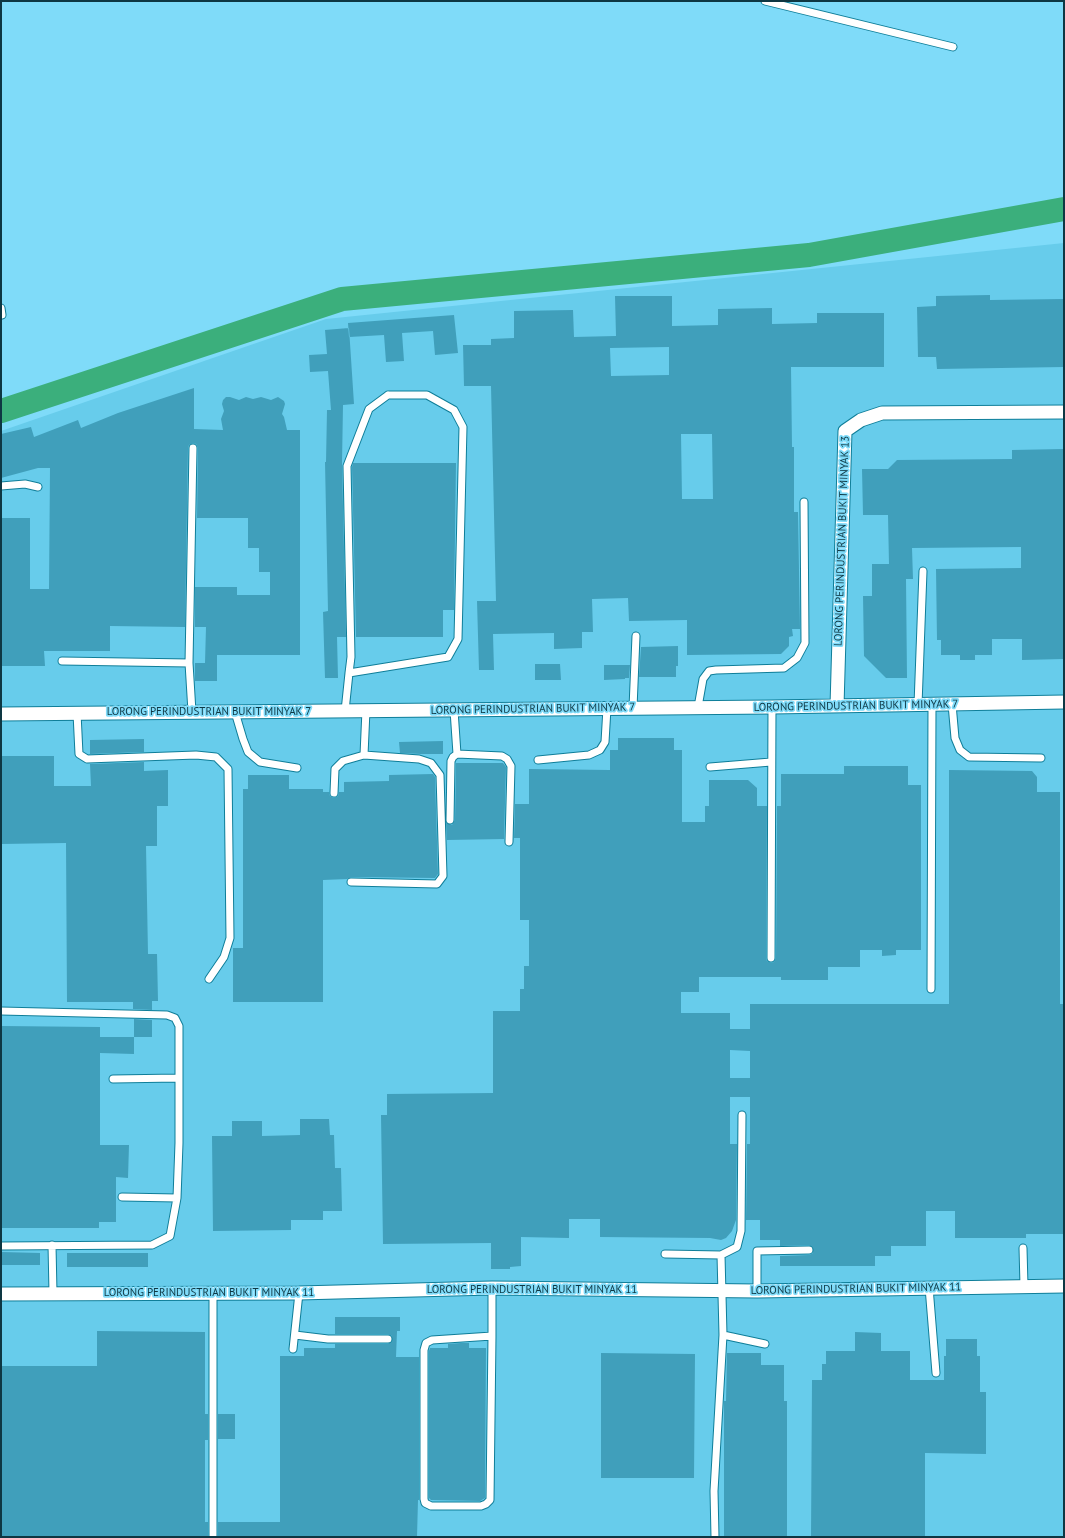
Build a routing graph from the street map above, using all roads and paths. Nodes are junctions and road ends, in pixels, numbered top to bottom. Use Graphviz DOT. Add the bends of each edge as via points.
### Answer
graph roads {
  1 [pos="765,1"];
  2 [pos="953,47"];
  3 [pos="1064,412"];
  4 [pos="193,448"];
  5 [pos="1,486"];
  6 [pos="38,487"];
  7 [pos="804,502"];
  8 [pos="923,571"];
  9 [pos="636,636"];
  10 [pos="62,661"];
  11 [pos="189,663"];
  12 [pos="349,673"];
  13 [pos="1064,702"];
  14 [pos="952,704"];
  15 [pos="918,705"];
  16 [pos="932,705"];
  17 [pos="837,706"];
  18 [pos="772,707"];
  19 [pos="607,708"];
  20 [pos="633,708"];
  21 [pos="698,708"];
  22 [pos="366,710"];
  23 [pos="454,710"];
  24 [pos="345,711"];
  25 [pos="192,712"];
  26 [pos="235,712"];
  27 [pos="77,713"];
  28 [pos="1,714"];
  29 [pos="457,754"];
  30 [pos="364,755"];
  31 [pos="1041,758"];
  32 [pos="538,760"];
  33 [pos="771,762"];
  34 [pos="710,767"];
  35 [pos="297,768"];
  36 [pos="334,793"];
  37 [pos="450,820"];
  38 [pos="509,842"];
  39 [pos="351,882"];
  40 [pos="771,958"];
  41 [pos="209,978"];
  42 [pos="931,989"];
  43 [pos="1,1011"];
  44 [pos="178,1078"];
  45 [pos="113,1079"];
  46 [pos="742,1115"];
  47 [pos="122,1197"];
  48 [pos="177,1198"];
  49 [pos="52,1245"];
  50 [pos="1,1246"];
  51 [pos="1023,1248"];
  52 [pos="809,1250"];
  53 [pos="665,1254"];
  54 [pos="721,1255"];
  55 [pos="1024,1286"];
  56 [pos="1064,1286"];
  57 [pos="929,1287"];
  58 [pos="492,1288"];
  59 [pos="722,1290"];
  60 [pos="757,1291"];
  61 [pos="53,1293"];
  62 [pos="299,1293"];
  63 [pos="1,1294"];
  64 [pos="213,1294"];
  65 [pos="295,1335"];
  66 [pos="723,1335"];
  67 [pos="492,1336"];
  68 [pos="388,1339"];
  69 [pos="765,1344"];
  70 [pos="293,1349"];
  71 [pos="936,1373"];
  72 [pos="213,1537"];
  73 [pos="715,1537"];
  1 -- 2 [label="lane"];
  3 -- 17 [label="street, LORONG PERINDUSTRIAN BUKIT MINYAK 13" via="882,413 861,420 845,431"];
  4 -- 11 [label="lane"];
  5 -- 6 [label="lane" via="25,484"];
  7 -- 21 [label="lane" via="805,643 796,658 784,668 709,671 703,679"];
  8 -- 15 [label="lane"];
  9 -- 20 [label="lane"];
  10 -- 11 [label="lane"];
  11 -- 25 [label="lane"];
  12 -- 12 [label="lane" via="351,657 346,466 369,409 388,395 427,395 454,410 464,427 458,639 448,657"];
  12 -- 24 [label="lane"];
  13 -- 14 [label="street, LORONG PERINDUSTRIAN BUKIT MINYAK 7"];
  14 -- 16 [label="street, LORONG PERINDUSTRIAN BUKIT MINYAK 7"];
  14 -- 31 [label="lane" via="955,738 960,750 969,757"];
  15 -- 16 [label="street, LORONG PERINDUSTRIAN BUKIT MINYAK 7"];
  15 -- 17 [label="street, LORONG PERINDUSTRIAN BUKIT MINYAK 7"];
  16 -- 42 [label="lane"];
  17 -- 18 [label="street, LORONG PERINDUSTRIAN BUKIT MINYAK 7"];
  18 -- 21 [label="street, LORONG PERINDUSTRIAN BUKIT MINYAK 7"];
  18 -- 33 [label="lane"];
  19 -- 20 [label="street, LORONG PERINDUSTRIAN BUKIT MINYAK 7"];
  19 -- 23 [label="street, LORONG PERINDUSTRIAN BUKIT MINYAK 7"];
  19 -- 32 [label="lane" via="605,742 600,750 589,755"];
  20 -- 21 [label="street, LORONG PERINDUSTRIAN BUKIT MINYAK 7"];
  22 -- 23 [label="street, LORONG PERINDUSTRIAN BUKIT MINYAK 7"];
  22 -- 24 [label="street, LORONG PERINDUSTRIAN BUKIT MINYAK 7"];
  22 -- 30 [label="lane"];
  23 -- 29 [label="lane"];
  24 -- 26 [label="street, LORONG PERINDUSTRIAN BUKIT MINYAK 7"];
  25 -- 26 [label="street, LORONG PERINDUSTRIAN BUKIT MINYAK 7"];
  25 -- 27 [label="street, LORONG PERINDUSTRIAN BUKIT MINYAK 7"];
  26 -- 35 [label="lane" via="248,752 260,762"];
  27 -- 28 [label="street, LORONG PERINDUSTRIAN BUKIT MINYAK 7"];
  27 -- 41 [label="lane" via="79,754 87,759 196,755 216,757 228,769 230,938 224,957"];
  29 -- 37 [label="lane" via="451,761"];
  29 -- 38 [label="lane" via="502,756 507,759 511,766"];
  30 -- 36 [label="lane" via="344,761 335,768"];
  30 -- 39 [label="lane" via="419,759 431,763 440,775 443,876 437,884"];
  33 -- 34 [label="lane"];
  33 -- 40 [label="lane"];
  43 -- 44 [label="lane" via="167,1015 175,1018 179,1026"];
  44 -- 45 [label="lane"];
  44 -- 48 [label="lane"];
  46 -- 54 [label="lane" via="741,1231 737,1247"];
  47 -- 48 [label="lane"];
  48 -- 49 [label="lane" via="170,1236 152,1245"];
  49 -- 50 [label="lane"];
  49 -- 61 [label="lane"];
  51 -- 55 [label="lane"];
  52 -- 60 [label="lane" via="757,1251"];
  53 -- 54 [label="lane"];
  54 -- 59 [label="lane"];
  55 -- 56 [label="street, LORONG PERINDUSTRIAN BUKIT MINYAK 11"];
  55 -- 57 [label="street, LORONG PERINDUSTRIAN BUKIT MINYAK 11"];
  57 -- 60 [label="street, LORONG PERINDUSTRIAN BUKIT MINYAK 11"];
  57 -- 71 [label="lane"];
  58 -- 59 [label="street, LORONG PERINDUSTRIAN BUKIT MINYAK 11"];
  58 -- 62 [label="street, LORONG PERINDUSTRIAN BUKIT MINYAK 11"];
  58 -- 67 [label="lane"];
  59 -- 60 [label="street, LORONG PERINDUSTRIAN BUKIT MINYAK 11"];
  59 -- 66 [label="lane"];
  61 -- 63 [label="street, LORONG PERINDUSTRIAN BUKIT MINYAK 11"];
  61 -- 64 [label="street, LORONG PERINDUSTRIAN BUKIT MINYAK 11"];
  62 -- 64 [label="street, LORONG PERINDUSTRIAN BUKIT MINYAK 11"];
  62 -- 65 [label="lane"];
  64 -- 72 [label="lane"];
  65 -- 68 [label="lane" via="328,1339"];
  65 -- 70 [label="lane"];
  66 -- 69 [label="lane"];
  66 -- 73 [label="lane" via="714,1491"];
  67 -- 67 [label="lane" via="432,1340 426,1343 424,1498 425,1503 431,1506 481,1506 490,1500"];
}
